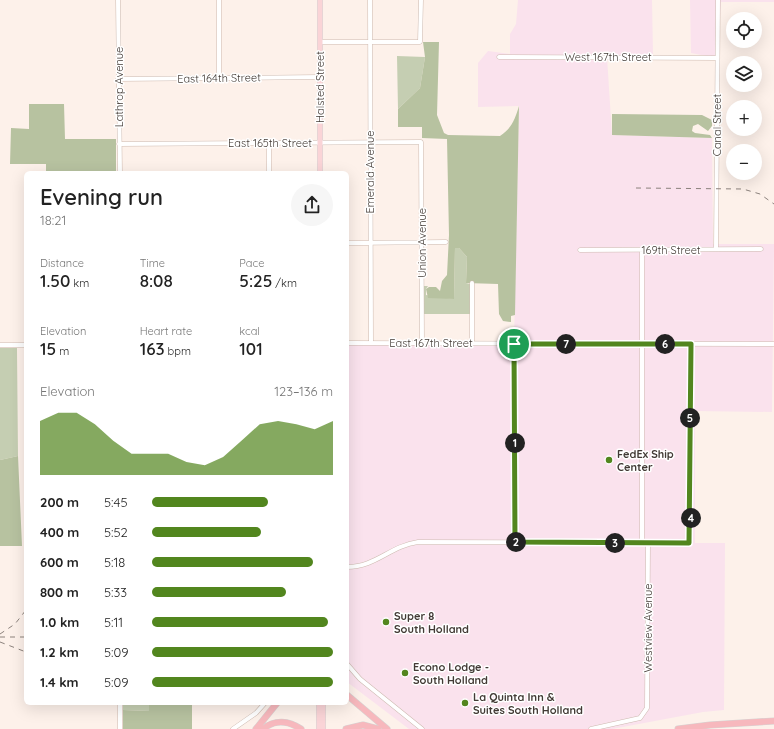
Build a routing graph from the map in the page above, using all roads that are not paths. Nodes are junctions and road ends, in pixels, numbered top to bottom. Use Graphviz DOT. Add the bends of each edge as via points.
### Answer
graph roads {
  1 [pos="118,0"];
  2 [pos="219,0"];
  3 [pos="320,0"];
  4 [pos="370,0"];
  5 [pos="421,0"];
  6 [pos="718,0"];
  7 [pos="320,42"];
  8 [pos="370,42"];
  9 [pos="499,57"];
  10 [pos="717,58"];
  11 [pos="320,77"];
  12 [pos="219,78"];
  13 [pos="118,79"];
  14 [pos="320,142"];
  15 [pos="370,142"];
  16 [pos="421,142"];
  17 [pos="269,143"];
  18 [pos="119,144"];
  19 [pos="120,171"];
  20 [pos="269,171"];
  21 [pos="320,171"];
  22 [pos="371,242"];
  23 [pos="422,242"];
  24 [pos="446,242"];
  25 [pos="349,243"];
  26 [pos="716,249"];
  27 [pos="761,249"];
  28 [pos="580,250"];
  29 [pos="642,250"];
  30 [pos="472,283"];
  31 [pos="349,343"];
  32 [pos="371,343"];
  33 [pos="422,343"];
  34 [pos="472,344"];
  35 [pos="514,344"];
  36 [pos="642,344"];
  37 [pos="691,344"];
  38 [pos="774,344"];
  39 [pos="0,345"];
  40 [pos="24,345"];
  41 [pos="515,542"];
  42 [pos="642,543"];
  43 [pos="648,543"];
  44 [pos="349,567"];
  45 [pos="349,666"];
  46 [pos="349,696"];
  47 [pos="120,705"];
  48 [pos="263,705"];
  49 [pos="276,705"];
  50 [pos="319,705"];
  51 [pos="323,705"];
  52 [pos="774,722"];
  53 [pos="120,729"];
  54 [pos="232,729"];
  55 [pos="256,729"];
  56 [pos="263,729"];
  57 [pos="301,729"];
  58 [pos="319,729"];
  59 [pos="323,729"];
  60 [pos="346,729"];
  61 [pos="378,729"];
  62 [pos="387,729"];
  63 [pos="422,729"];
  64 [pos="591,729"];
  65 [pos="678,729"];
  1 -- 13 [label="street, Lathrop Avenue"];
  2 -- 12 [label="street"];
  3 -- 7 [label="main road, Halsted Street"];
  4 -- 8 [label="street, Emerald Avenue"];
  5 -- 8 [label="street" via="420,42"];
  6 -- 10 [label="street, Canal Street"];
  7 -- 8 [label="street"];
  7 -- 11 [label="main road, Halsted Street"];
  8 -- 15 [label="street, Emerald Avenue"];
  9 -- 10 [label="street, West 167th Street"];
  10 -- 26 [label="street, Canal Street"];
  11 -- 12 [label="street, East 164th Street"];
  11 -- 14 [label="main road, Halsted Street"];
  12 -- 13 [label="street, East 164th Street"];
  13 -- 18 [label="street, Lathrop Avenue"];
  14 -- 15 [label="street, East 165th Street"];
  14 -- 17 [label="street, East 165th Street"];
  14 -- 21 [label="main road, Halsted Street"];
  15 -- 16 [label="street, East 165th Street"];
  15 -- 22 [label="street, Emerald Avenue"];
  16 -- 23 [label="street, Union Avenue"];
  17 -- 18 [label="street, East 165th Street"];
  17 -- 20 [label="street"];
  18 -- 19 [label="street, Lathrop Avenue"];
  22 -- 23 [label="street"];
  22 -- 25 [label="street"];
  22 -- 32 [label="street, Emerald Avenue"];
  23 -- 24 [label="street"];
  23 -- 33 [label="street, Union Avenue"];
  26 -- 27 [label="street, 169th Street"];
  26 -- 29 [label="street, 169th Street"];
  28 -- 29 [label="street, 169th Street"];
  29 -- 36 [label="street"];
  30 -- 34 [label="street"];
  31 -- 32 [label="street, East 167th Street"];
  32 -- 33 [label="street, East 167th Street"];
  33 -- 34 [label="street, East 167th Street"];
  34 -- 35 [label="street, East 167th Street"];
  35 -- 36 [label="street, East 167th Street"];
  35 -- 41 [label="street"];
  36 -- 37 [label="street, East 167th Street"];
  36 -- 42 [label="street"];
  37 -- 38 [label="street, East 167th Street"];
  37 -- 43 [label="street" via="689,543"];
  39 -- 40 [label="street"];
  41 -- 42 [label="street"];
  41 -- 44 [label="street" via="404,544 366,565"];
  42 -- 43 [label="street"];
  43 -- 64 [label="street, Westview Avenue" via="646,713 637,720"];
  45 -- 63 [label="street" via="360,679"];
  46 -- 62 [label="highway"];
  47 -- 53 [label="street"];
  48 -- 54 [label="street"];
  49 -- 55 [label="highway"];
  50 -- 58 [label="main road"];
  51 -- 59 [label="main road"];
  52 -- 65 [label="highway"];
  56 -- 57 [label="highway" via="280,722"];
  60 -- 61 [label="highway" via="363,725"];
}
